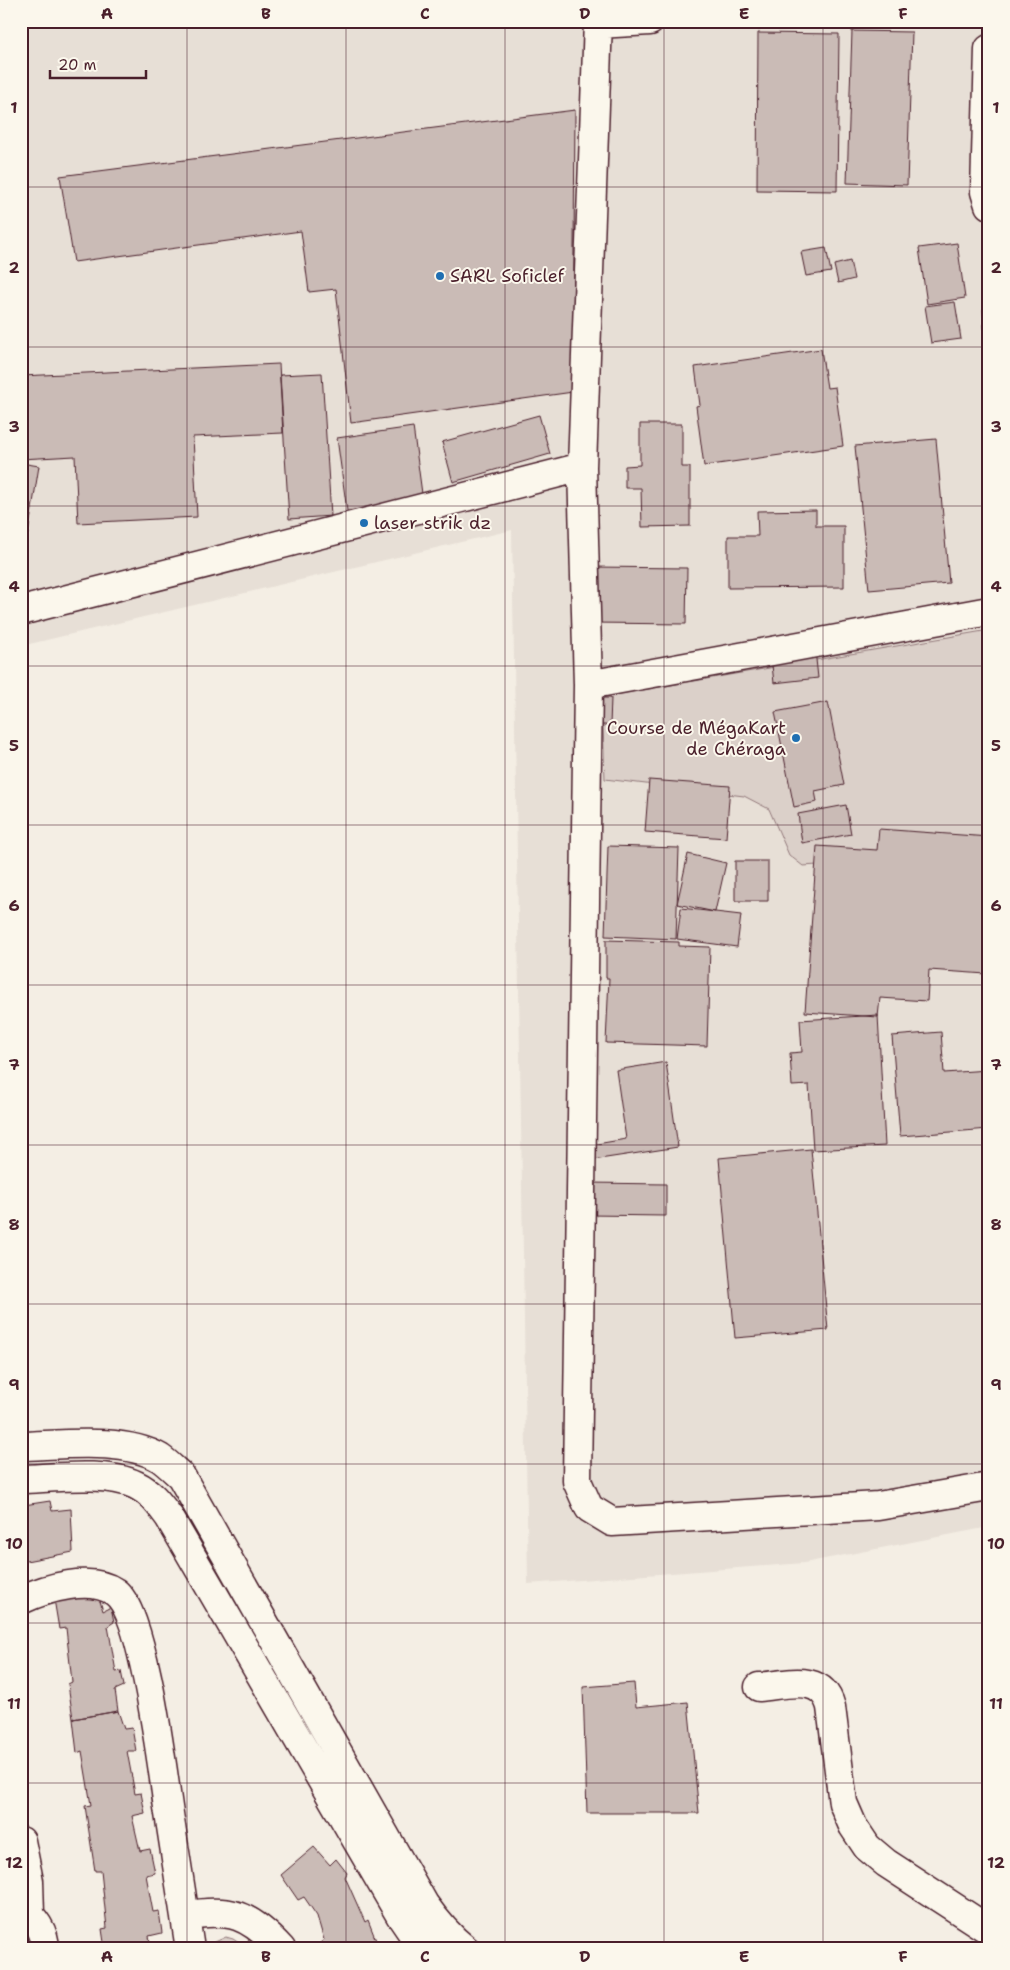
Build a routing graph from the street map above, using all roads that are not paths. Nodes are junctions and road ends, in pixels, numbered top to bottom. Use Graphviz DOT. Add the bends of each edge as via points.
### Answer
graph roads {
  1 [pos="650,21"];
  2 [pos="598,23"];
  3 [pos="989,50"];
  4 [pos="989,205"];
  5 [pos="582,466"];
  6 [pos="21,611"];
  7 [pos="989,611"];
  8 [pos="588,685"];
  9 [pos="21,1446"];
  10 [pos="21,1479"];
  11 [pos="989,1487"];
  12 [pos="21,1600"];
  13 [pos="759,1687"];
  14 [pos="21,1841"];
  15 [pos="26,1911"];
  16 [pos="185,1916"];
  17 [pos="989,1930"];
  18 [pos="45,1949"];
  19 [pos="190,1949"];
  20 [pos="281,1949"];
  21 [pos="425,1949"];
  22 [pos="465,1949"];
  1 -- 2 [label="street"];
  2 -- 5 [label="street"];
  3 -- 4 [label="street" via="985,192"];
  5 -- 6 [label="street"];
  5 -- 8 [label="street"];
  7 -- 8 [label="street"];
  8 -- 11 [label="street" via="577,1481 589,1508 612,1522 878,1506"];
  9 -- 22 [label="street" via="111,1445 137,1448 161,1459 181,1476 424,1904 436,1922"];
  10 -- 21 [label="street" via="115,1478 137,1485 155,1499 170,1517 400,1915"];
  12 -- 16 [label="street" via="45,1590 87,1583 102,1585 126,1604 150,1689"];
  13 -- 17 [label="street" via="805,1683 823,1689 831,1706 843,1803 867,1847 886,1864"];
  14 -- 15 [label="street" via="29,1881"];
  15 -- 18 [label="street" via="40,1928"];
  16 -- 19 [label="street"];
  16 -- 20 [label="street" via="225,1912 242,1917 271,1937"];
}
